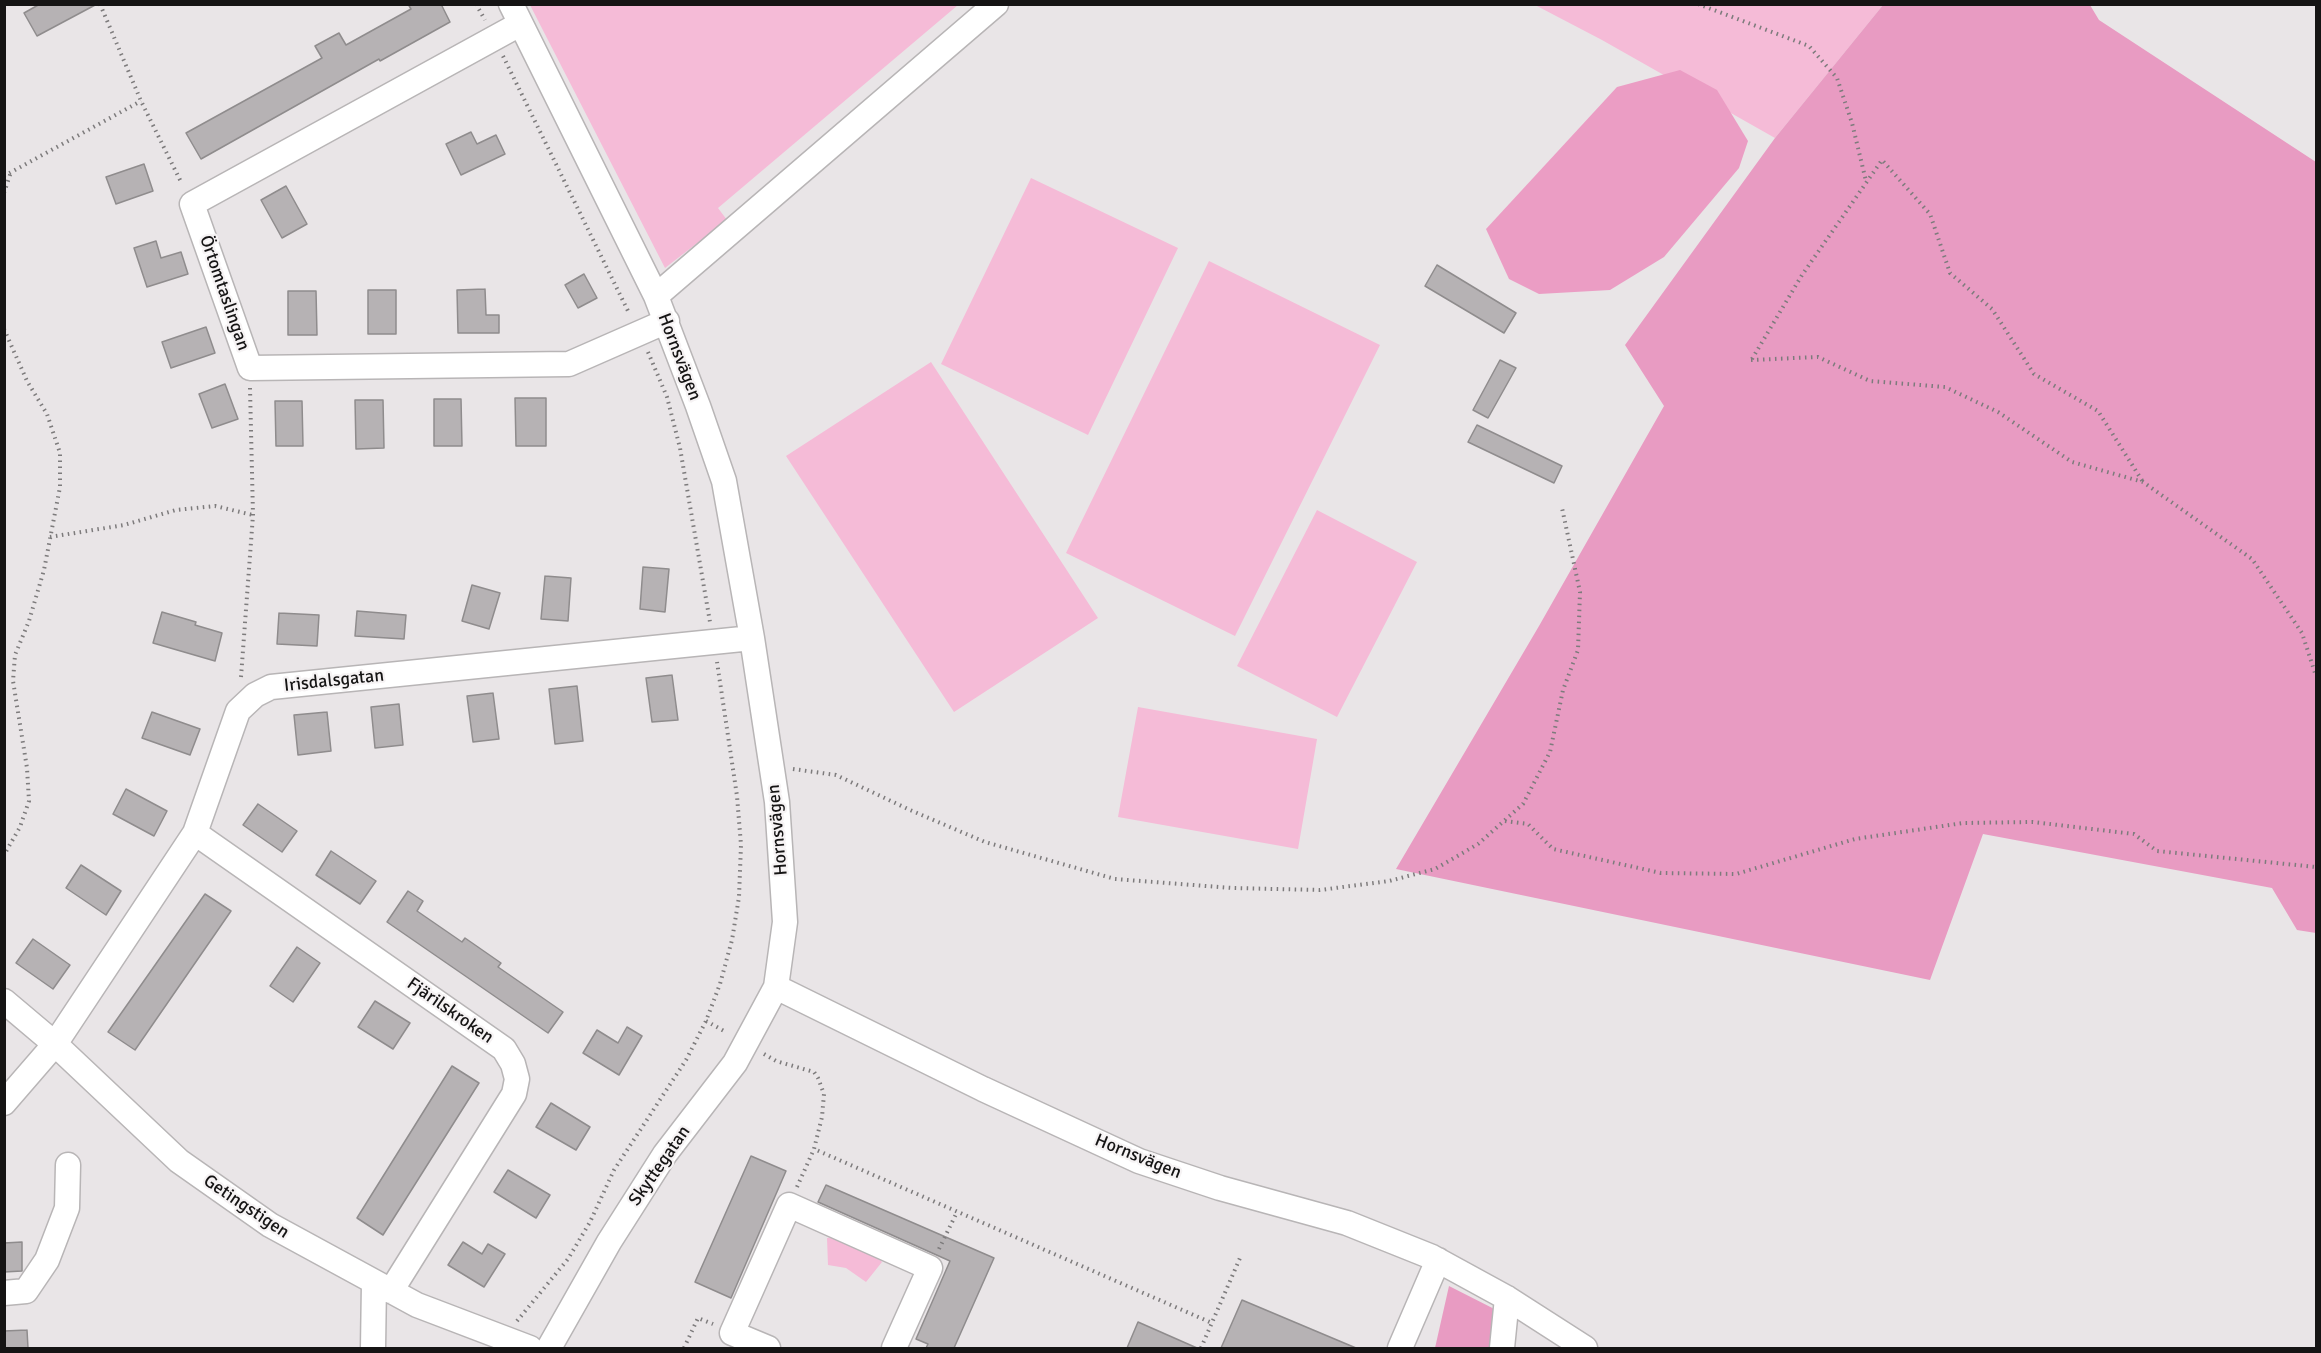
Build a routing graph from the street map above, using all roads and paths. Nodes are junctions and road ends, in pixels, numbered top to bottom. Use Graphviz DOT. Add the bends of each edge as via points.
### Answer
graph roads {
  1 [pos="100,4"];
  2 [pos="476,4"];
  3 [pos="996,4"];
  4 [pos="1698,4"];
  5 [pos="515,14"];
  6 [pos="494,38"];
  7 [pos="141,101"];
  8 [pos="11,172"];
  9 [pos="4,176"];
  10 [pos="1866,182"];
  11 [pos="4,193"];
  12 [pos="192,204"];
  13 [pos="656,296"];
  14 [pos="667,321"];
  15 [pos="4,329"];
  16 [pos="639,334"];
  17 [pos="250,368"];
  18 [pos="2143,482"];
  19 [pos="1562,508"];
  20 [pos="253,515"];
  21 [pos="50,537"];
  22 [pos="752,638"];
  23 [pos="714,641"];
  24 [pos="2316,675"];
  25 [pos="238,711"];
  26 [pos="771,766"];
  27 [pos="1504,820"];
  28 [pos="195,833"];
  29 [pos="4,855"];
  30 [pos="2316,867"];
  31 [pos="776,987"];
  32 [pos="4,1001"];
  33 [pos="706,1021"];
  34 [pos="747,1043"];
  35 [pos="56,1044"];
  36 [pos="4,1103"];
  37 [pos="814,1149"];
  38 [pos="68,1164"];
  39 [pos="789,1205"];
  40 [pos="957,1212"];
  41 [pos="1240,1258"];
  42 [pos="1438,1260"];
  43 [pos="930,1268"];
  44 [pos="382,1287"];
  45 [pos="4,1293"];
  46 [pos="1507,1298"];
  47 [pos="1212,1323"];
  48 [pos="732,1333"];
  49 [pos="504,1338"];
  50 [pos="373,1348"];
  51 [pos="530,1348"];
  52 [pos="549,1348"];
  53 [pos="684,1348"];
  54 [pos="768,1348"];
  55 [pos="894,1348"];
  56 [pos="1201,1348"];
  57 [pos="1400,1348"];
  58 [pos="1502,1348"];
  59 [pos="1586,1348"];
  1 -- 7 [label="path"];
  2 -- 6 [label="path"];
  3 -- 13 [label="street"];
  4 -- 10 [label="path" via="1809,46 1837,78"];
  5 -- 6 [label="street"];
  5 -- 13 [label="street, Hornsvägen"];
  6 -- 12 [label="street"];
  6 -- 16 [label="path"];
  7 -- 8 [label="path"];
  7 -- 12 [label="path"];
  8 -- 9 [label="path"];
  8 -- 11 [label="path"];
  10 -- 18 [label="path" via="1882,160 1930,214 1950,273 1992,309 2034,374 2098,411"];
  10 -- 18 [label="path" via="1802,275 1751,360 1818,357 1870,381 1945,387 1998,412 2072,462"];
  12 -- 17 [label="street, Örtomtaslingan"];
  13 -- 14 [label="street, Hornsvägen"];
  14 -- 16 [label="street, Örtomtaslingan"];
  14 -- 22 [label="street, Hornsvägen" via="724,481"];
  15 -- 21 [label="path" via="47,414 60,453 60,487"];
  16 -- 17 [label="street, Örtomtaslingan" via="569,364"];
  16 -- 23 [label="path" via="657,370 680,448"];
  17 -- 20 [label="path"];
  18 -- 24 [label="path" via="2252,559 2302,633"];
  19 -- 27 [label="path" via="1581,592 1578,650 1563,690 1550,752 1523,804"];
  20 -- 21 [label="path" via="215,506 176,510 124,525"];
  20 -- 25 [label="path"];
  21 -- 29 [label="path" via="29,621 15,655 13,681 29,801"];
  22 -- 23 [label="street, Irisdalsgatan"];
  22 -- 26 [label="street, Hornsvägen"];
  23 -- 25 [label="street, Irisdalsgatan" via="271,687"];
  23 -- 33 [label="path" via="736,784 740,897 720,984"];
  25 -- 28 [label="street"];
  26 -- 27 [label="path" via="836,776 985,842 1115,879 1232,888 1320,890 1389,881 1435,869 1478,844"];
  26 -- 31 [label="street, Hornsvägen" via="785,922"];
  27 -- 30 [label="path" via="1528,824 1553,849 1661,873 1736,874 1855,839 1963,823 2033,822 2134,834 2157,850"];
  28 -- 35 [label="street"];
  28 -- 44 [label="street, Fjärilskroken" via="504,1049 513,1064 517,1079 514,1094"];
  31 -- 34 [label="street, Skyttegatan"];
  31 -- 42 [label="street, Hornsvägen" via="1139,1161 1347,1223"];
  32 -- 35 [label="street, Getingstigen"];
  33 -- 34 [label="path"];
  33 -- 49 [label="path" via="686,1060 614,1170 568,1259"];
  34 -- 37 [label="path" via="776,1061 814,1072 818,1078 824,1094"];
  34 -- 52 [label="street, Skyttegatan" via="665,1154"];
  35 -- 36 [label="street"];
  35 -- 44 [label="street, Getingstigen" via="179,1161 270,1226"];
  37 -- 39 [label="path"];
  37 -- 40 [label="path"];
  38 -- 45 [label="street" via="67,1208 47,1260 26,1292"];
  39 -- 43 [label="street"];
  39 -- 48 [label="street"];
  40 -- 43 [label="path"];
  40 -- 47 [label="path"];
  41 -- 47 [label="path"];
  42 -- 46 [label="street, Hornsvägen"];
  42 -- 57 [label="street"];
  43 -- 55 [label="street"];
  44 -- 49 [label="street, Getingstigen" via="417,1305"];
  44 -- 50 [label="street"];
  46 -- 58 [label="street"];
  46 -- 59 [label="street, Hornsvägen"];
  47 -- 56 [label="path"];
  48 -- 53 [label="path" via="698,1318"];
  48 -- 54 [label="street"];
  49 -- 51 [label="street, Getingstigen"];
}
